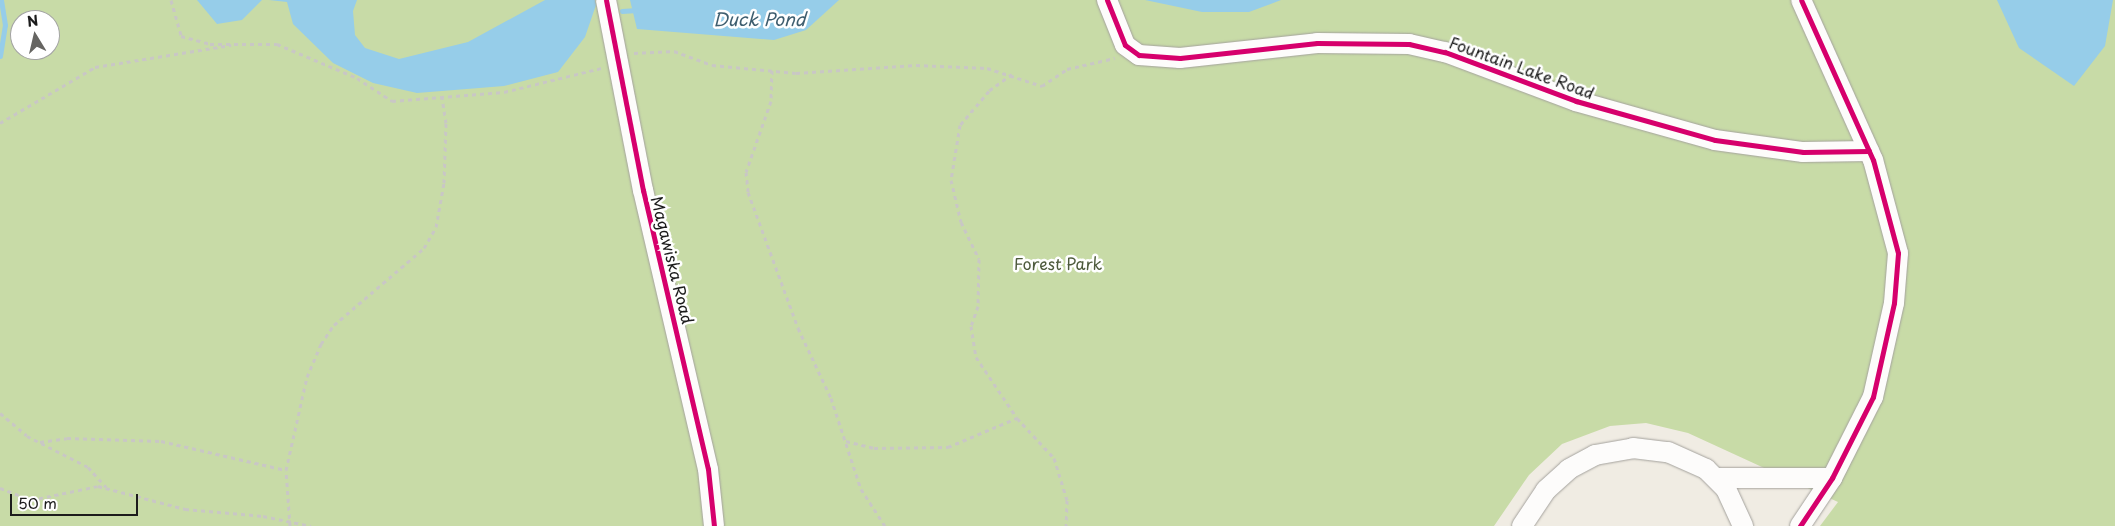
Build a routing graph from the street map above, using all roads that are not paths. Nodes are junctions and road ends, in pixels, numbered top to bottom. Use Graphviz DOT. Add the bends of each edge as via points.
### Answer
graph roads {
  1 [pos="606,0"];
  2 [pos="1107,0"];
  3 [pos="1801,0"];
  4 [pos="1869,151"];
  5 [pos="1717,478"];
  6 [pos="1832,478"];
  7 [pos="714,526"];
  8 [pos="1522,526"];
  9 [pos="1743,526"];
  10 [pos="1800,526"];
  1 -- 7 [label="street, Magawiska Road" via="643,190 708,469"];
  2 -- 4 [label="street, Fountain Lake Road" via="1124,43 1139,55 1180,58 1317,43 1409,44 1445,52 1576,102 1715,140 1803,152"];
  3 -- 4 [label="street"];
  4 -- 6 [label="street" via="1894,231 1897,278 1873,397"];
  5 -- 6 [label="street"];
  5 -- 8 [label="street" via="1668,452 1608,451 1582,460 1556,479"];
  5 -- 9 [label="street" via="1733,500"];
  6 -- 10 [label="street"];
}
